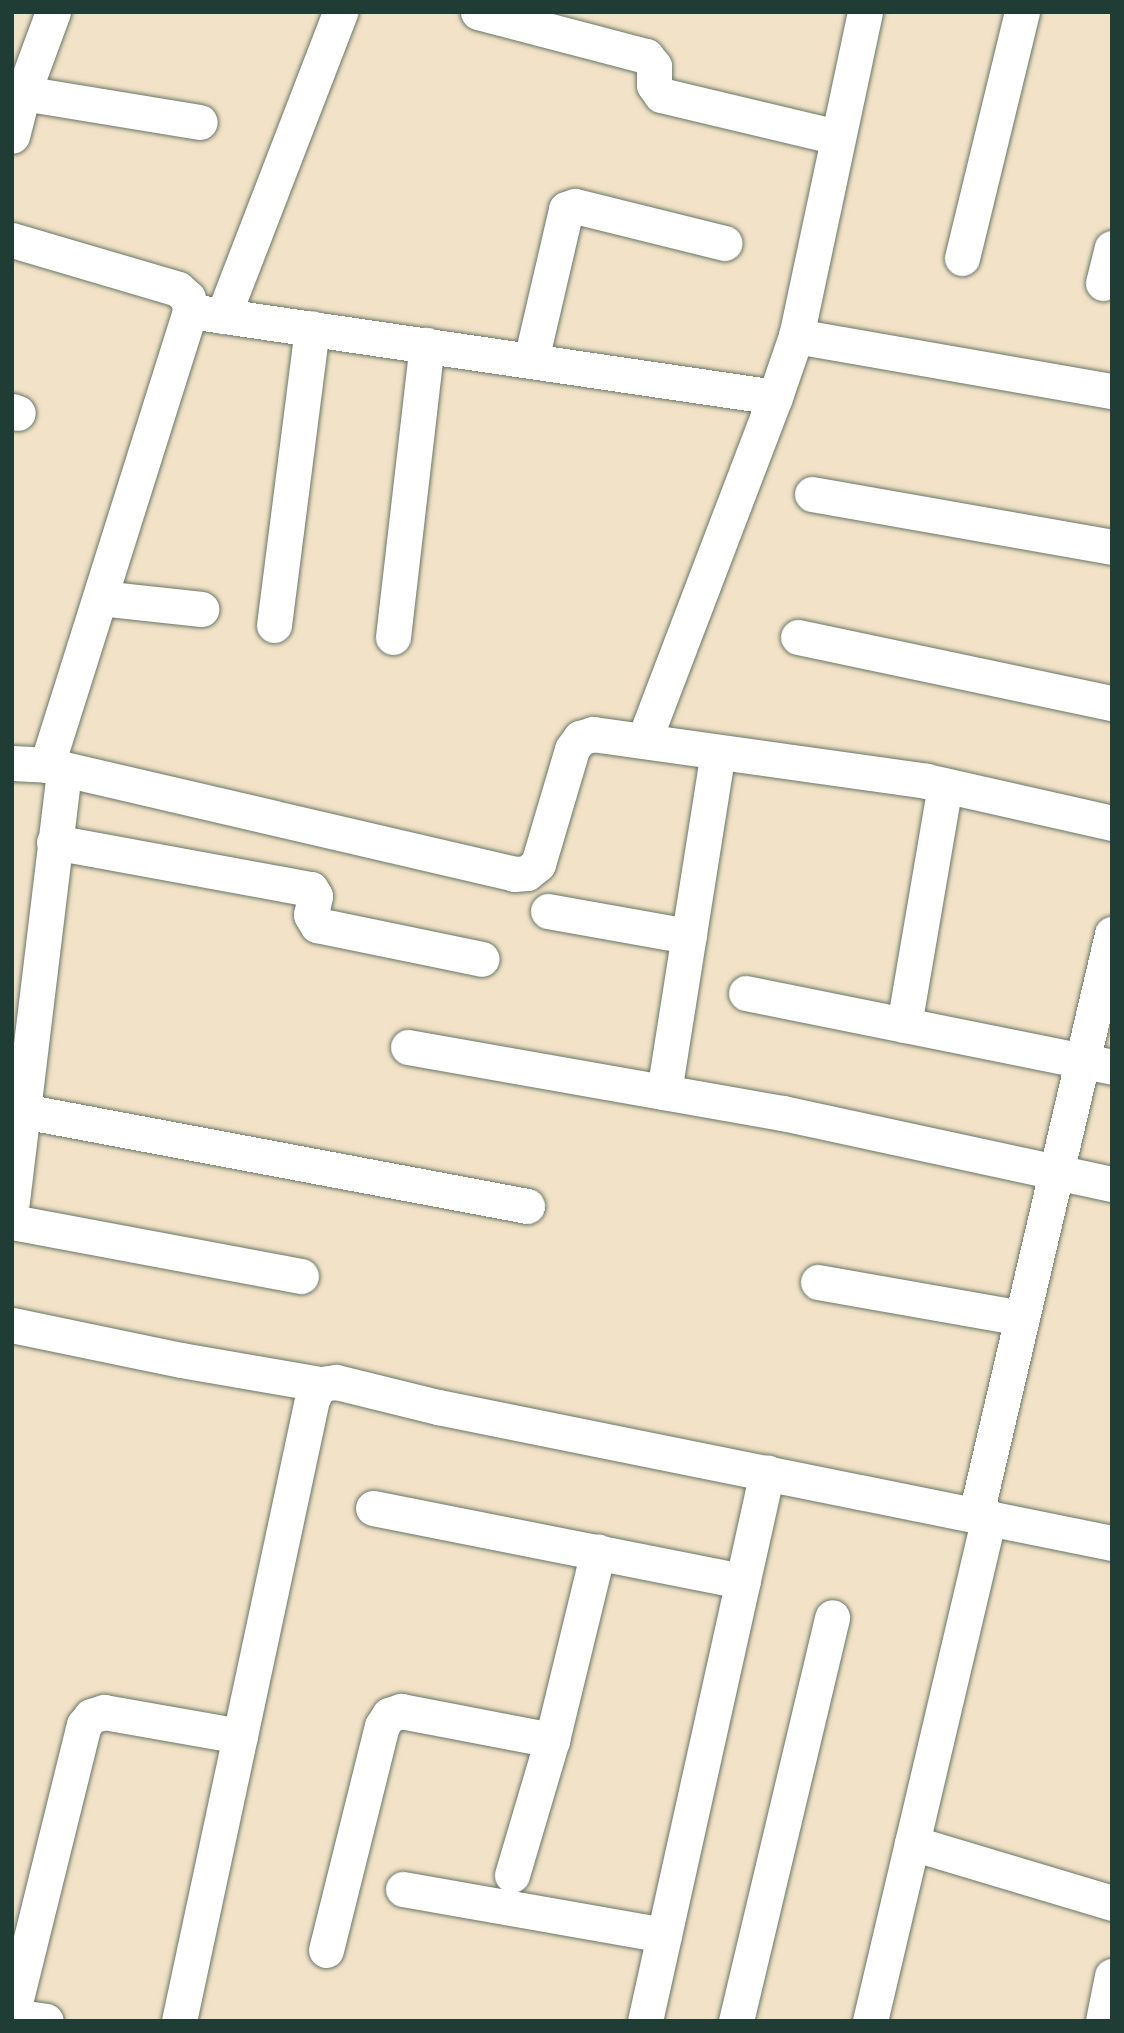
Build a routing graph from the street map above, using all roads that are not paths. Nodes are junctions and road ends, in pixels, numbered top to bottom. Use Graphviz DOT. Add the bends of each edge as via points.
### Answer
graph roads {
  1 [pos="53,12"];
  2 [pos="340,12"];
  3 [pos="478,12"];
  4 [pos="865,12"];
  5 [pos="1023,12"];
  6 [pos="589,26"];
  7 [pos="17,92"];
  8 [pos="200,122"];
  9 [pos="12,136"];
  10 [pos="837,137"];
  11 [pos="12,240"];
  12 [pos="725,243"];
  13 [pos="1112,248"];
  14 [pos="962,258"];
  15 [pos="1103,283"];
  16 [pos="207,313"];
  17 [pos="312,328"];
  18 [pos="796,336"];
  19 [pos="427,345"];
  20 [pos="531,360"];
  21 [pos="1112,391"];
  22 [pos="775,397"];
  23 [pos="812,494"];
  24 [pos="1112,547"];
  25 [pos="100,598"];
  26 [pos="201,609"];
  27 [pos="274,625"];
  28 [pos="798,636"];
  29 [pos="393,637"];
  30 [pos="1112,704"];
  31 [pos="643,740"];
  32 [pos="718,752"];
  33 [pos="12,762"];
  34 [pos="56,767"];
  35 [pos="945,785"];
  36 [pos="1112,823"];
  37 [pos="54,842"];
  38 [pos="548,911"];
  39 [pos="1112,934"];
  40 [pos="689,936"];
  41 [pos="482,959"];
  42 [pos="746,993"];
  43 [pos="904,1025"];
  44 [pos="408,1047"];
  45 [pos="1097,1063"];
  46 [pos="664,1092"];
  47 [pos="23,1111"];
  48 [pos="1056,1172"];
  49 [pos="1112,1184"];
  50 [pos="12,1201"];
  51 [pos="527,1206"];
  52 [pos="12,1222"];
  53 [pos="301,1276"];
  54 [pos="818,1282"];
  55 [pos="1021,1318"];
  56 [pos="12,1325"];
  57 [pos="320,1384"];
  58 [pos="767,1472"];
  59 [pos="373,1508"];
  60 [pos="983,1516"];
  61 [pos="1112,1543"];
  62 [pos="597,1552"];
  63 [pos="743,1581"];
  64 [pos="832,1617"];
  65 [pos="240,1735"];
  66 [pos="552,1740"];
  67 [pos="912,1843"];
  68 [pos="512,1875"];
  69 [pos="403,1889"];
  70 [pos="1112,1903"];
  71 [pos="22,1935"];
  72 [pos="664,1935"];
  73 [pos="326,1950"];
  74 [pos="1112,1976"];
  75 [pos="12,2015"];
  76 [pos="46,2021"];
  77 [pos="179,2021"];
  78 [pos="645,2021"];
  79 [pos="736,2021"];
  80 [pos="870,2021"];
  81 [pos="1103,2021"];
  1 -- 7 [label="street"];
  2 -- 16 [label="street"];
  3 -- 6 [label="street"];
  4 -- 10 [label="street"];
  5 -- 14 [label="street"];
  6 -- 10 [label="street" via="652,59 654,85 661,94"];
  7 -- 8 [label="street"];
  7 -- 9 [label="street"];
  10 -- 18 [label="street"];
  11 -- 16 [label="street" via="178,289"];
  12 -- 20 [label="street" via="575,206 566,209"];
  13 -- 15 [label="street"];
  16 -- 17 [label="street"];
  16 -- 25 [label="street"];
  17 -- 19 [label="street"];
  17 -- 27 [label="street"];
  18 -- 21 [label="street"];
  18 -- 22 [label="street"];
  19 -- 20 [label="street"];
  19 -- 29 [label="street"];
  20 -- 22 [label="street"];
  22 -- 31 [label="street"];
  23 -- 24 [label="street"];
  25 -- 26 [label="street"];
  25 -- 34 [label="street"];
  28 -- 30 [label="street"];
  31 -- 32 [label="street"];
  31 -- 34 [label="street" via="593,734 580,738 572,749 538,864 527,873 514,874"];
  32 -- 35 [label="street"];
  32 -- 40 [label="street"];
  33 -- 34 [label="street"];
  34 -- 37 [label="street"];
  35 -- 36 [label="street"];
  35 -- 43 [label="street"];
  37 -- 41 [label="street" via="311,889 315,896 311,915 317,925"];
  37 -- 47 [label="street"];
  38 -- 40 [label="street"];
  39 -- 45 [label="street"];
  40 -- 46 [label="street"];
  42 -- 43 [label="street"];
  43 -- 45 [label="street"];
  44 -- 46 [label="street"];
  45 -- 48 [label="street"];
  46 -- 48 [label="street"];
  47 -- 50 [label="street"];
  47 -- 51 [label="street"];
  48 -- 49 [label="street"];
  48 -- 55 [label="street"];
  52 -- 53 [label="street"];
  54 -- 55 [label="street"];
  55 -- 60 [label="street"];
  56 -- 57 [label="street"];
  57 -- 58 [label="street" via="336,1382 438,1408"];
  57 -- 65 [label="street" via="312,1399"];
  58 -- 60 [label="street"];
  58 -- 63 [label="street"];
  59 -- 62 [label="street"];
  60 -- 61 [label="street"];
  60 -- 67 [label="street"];
  62 -- 63 [label="street"];
  62 -- 66 [label="street"];
  63 -- 72 [label="street"];
  64 -- 79 [label="street"];
  65 -- 71 [label="street" via="104,1712 91,1716 84,1726"];
  65 -- 77 [label="street"];
  66 -- 68 [label="street"];
  66 -- 73 [label="street" via="401,1712 389,1715 382,1726"];
  67 -- 70 [label="street"];
  67 -- 80 [label="street"];
  69 -- 72 [label="street"];
  71 -- 75 [label="street"];
  72 -- 78 [label="street"];
  74 -- 81 [label="street"];
  75 -- 76 [label="street"];
}
